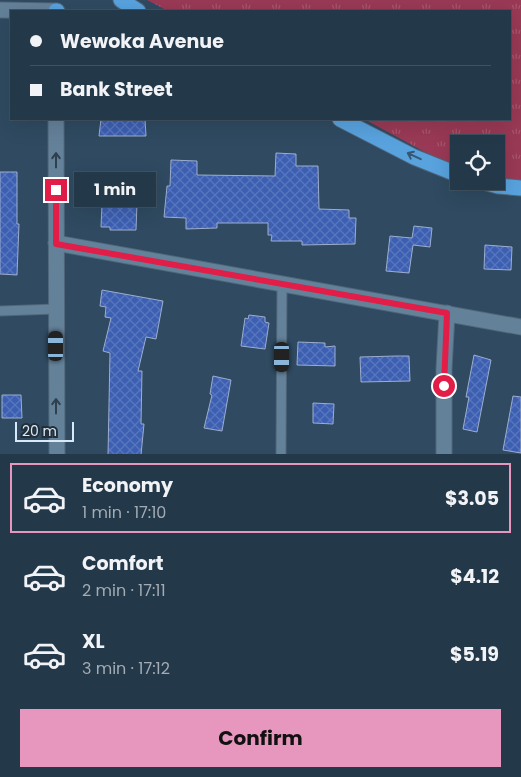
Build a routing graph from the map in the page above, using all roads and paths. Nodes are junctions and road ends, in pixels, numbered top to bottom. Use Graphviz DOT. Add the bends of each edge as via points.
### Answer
graph roads {
  1 [pos="121,0"];
  2 [pos="136,10"];
  3 [pos="56,120"];
  4 [pos="342,120"];
  5 [pos="450,171"];
  6 [pos="505,185"];
  7 [pos="521,188"];
  8 [pos="56,244"];
  9 [pos="282,284"];
  10 [pos="56,309"];
  11 [pos="0,311"];
  12 [pos="447,313"];
  13 [pos="521,327"];
  14 [pos="57,454"];
  15 [pos="281,454"];
  16 [pos="444,454"];
  1 -- 2 [label="highway"];
  8 -- 3 [label="street, one-way"];
  5 -- 4 [label="highway, one-way"];
  6 -- 7 [label="highway"];
  8 -- 9 [label="street"];
  8 -- 10 [label="street"];
  9 -- 12 [label="street"];
  9 -- 15 [label="lane"];
  10 -- 11 [label="lane"];
  14 -- 10 [label="street, one-way"];
  12 -- 13 [label="street"];
  12 -- 16 [label="street"];
}
